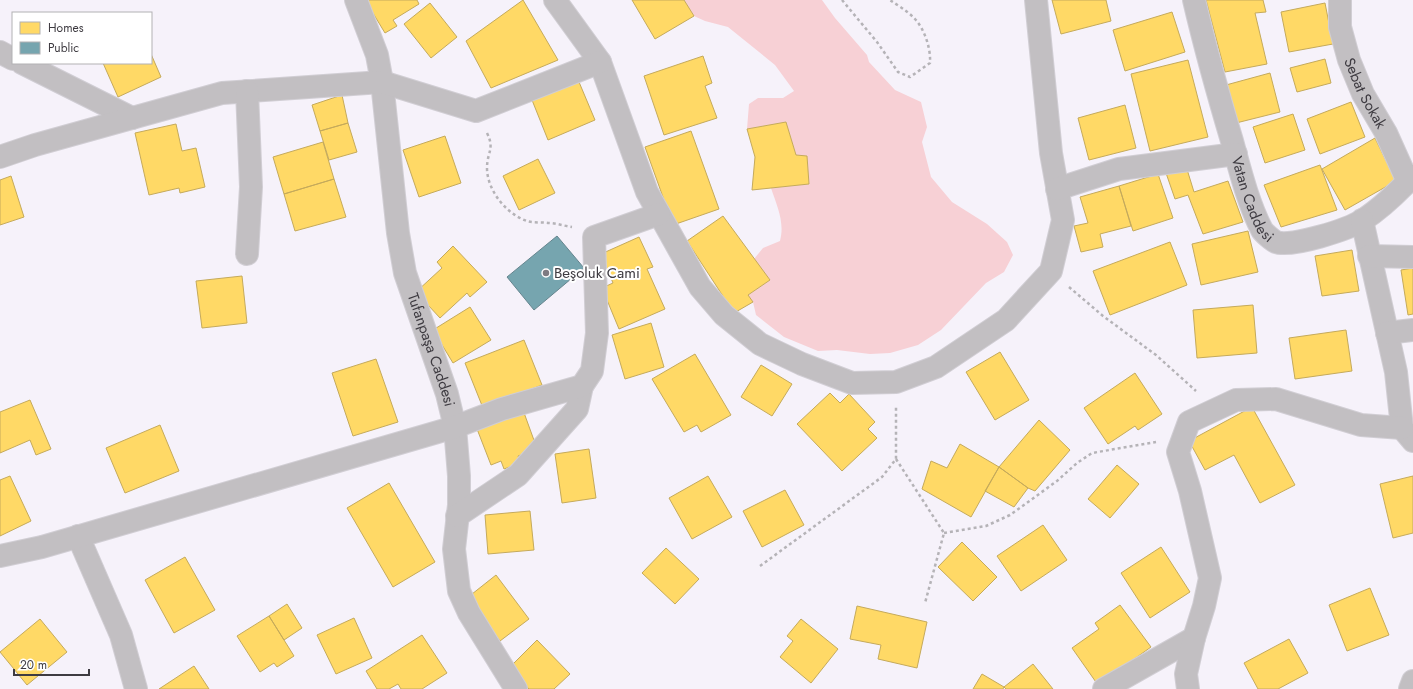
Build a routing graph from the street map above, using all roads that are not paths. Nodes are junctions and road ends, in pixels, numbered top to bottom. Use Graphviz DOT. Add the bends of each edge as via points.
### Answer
graph roads {
  1 [pos="356,0"];
  2 [pos="556,0"];
  3 [pos="1036,0"];
  4 [pos="1194,0"];
  5 [pos="1340,0"];
  6 [pos="0,52"];
  7 [pos="12,58"];
  8 [pos="600,62"];
  9 [pos="24,64"];
  10 [pos="382,82"];
  11 [pos="247,91"];
  12 [pos="132,118"];
  13 [pos="1236,154"];
  14 [pos="0,157"];
  15 [pos="1410,179"];
  16 [pos="1058,189"];
  17 [pos="659,214"];
  18 [pos="1362,220"];
  19 [pos="247,254"];
  20 [pos="1369,256"];
  21 [pos="1413,257"];
  22 [pos="1413,330"];
  23 [pos="1387,333"];
  24 [pos="582,386"];
  25 [pos="454,427"];
  26 [pos="1408,435"];
  27 [pos="457,516"];
  28 [pos="78,536"];
  29 [pos="0,556"];
  30 [pos="1194,638"];
  31 [pos="1413,682"];
  32 [pos="136,689"];
  33 [pos="516,689"];
  34 [pos="1104,689"];
  35 [pos="1188,689"];
  36 [pos="1410,689"];
  1 -- 10 [label="street, Tufanpaşa Caddesi" via="377,55"];
  2 -- 8 [label="street"];
  3 -- 16 [label="street" via="1051,153"];
  4 -- 13 [label="street, Vatan Caddesi"];
  5 -- 15 [label="street, Sebat Sokak" via="1340,27 1349,60 1364,94"];
  6 -- 7 [label="street"];
  8 -- 10 [label="street" via="476,111"];
  8 -- 17 [label="street" via="647,192"];
  9 -- 12 [label="street"];
  10 -- 11 [label="street"];
  10 -- 25 [label="street, Tufanpaşa Caddesi" via="398,233 405,273 447,394"];
  11 -- 12 [label="street" via="222,93"];
  11 -- 19 [label="street" via="251,188"];
  12 -- 14 [label="street"];
  13 -- 16 [label="street" via="1119,169"];
  13 -- 18 [label="street, Vatan Caddesi" via="1263,231 1276,242 1297,243"];
  15 -- 18 [label="street, Vatan Caddesi"];
  16 -- 17 [label="street" via="1063,220 1051,271 1006,320 936,367 896,382 852,383 802,364 760,344 724,315 700,287"];
  17 -- 24 [label="street" via="594,237 598,333 592,371"];
  18 -- 20 [label="street"];
  20 -- 21 [label="street"];
  20 -- 23 [label="street"];
  22 -- 23 [label="street"];
  23 -- 26 [label="street"];
  24 -- 25 [label="street" via="502,409"];
  24 -- 27 [label="street" via="577,409 518,475"];
  25 -- 27 [label="street, Tufanpaşa Caddesi" via="459,476"];
  25 -- 28 [label="street"];
  26 -- 30 [label="street" via="1361,425 1276,399 1236,400 1189,422 1178,452 1190,491 1210,578"];
  27 -- 33 [label="street, Tufanpaşa Caddesi" via="454,549 459,591 469,613"];
  28 -- 29 [label="street"];
  28 -- 32 [label="street" via="121,635"];
  30 -- 34 [label="street"];
  30 -- 35 [label="street" via="1186,674"];
  31 -- 36 [label="street"];
}
